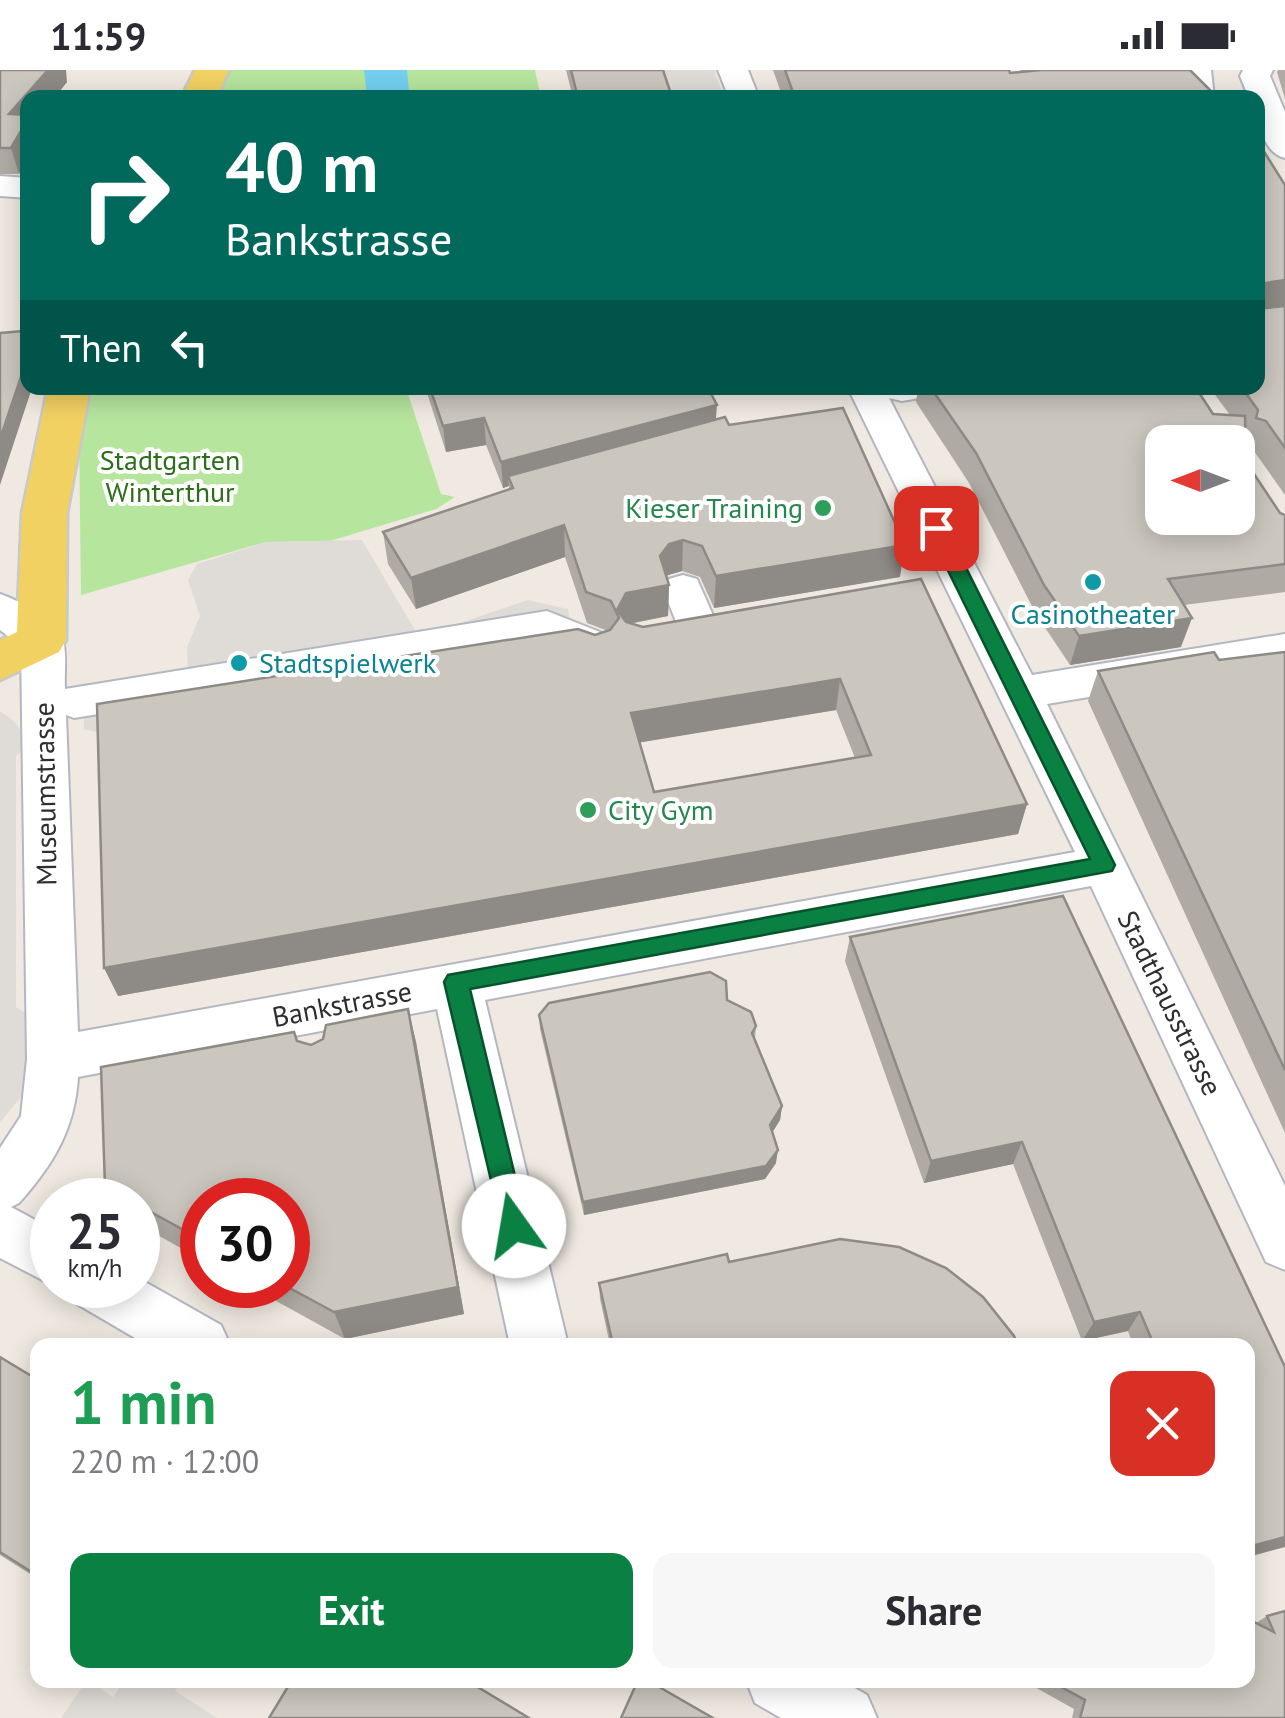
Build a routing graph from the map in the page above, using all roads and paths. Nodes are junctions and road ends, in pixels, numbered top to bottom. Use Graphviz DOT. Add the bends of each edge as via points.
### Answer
graph roads {
  1 [pos="1265,113"];
  2 [pos="1273,156"];
  3 [pos="67,395"];
  4 [pos="898,395"];
  5 [pos="684,589"];
  6 [pos="0,609"];
  7 [pos="696,629"];
  8 [pos="595,647"];
  9 [pos="1285,649"];
  10 [pos="21,651"];
  11 [pos="1020,693"];
  12 [pos="74,702"];
  13 [pos="1104,865"];
  14 [pos="456,982"];
  15 [pos="53,1059"];
  16 [pos="0,1186"];
  17 [pos="0,1228"];
  18 [pos="1285,1244"];
  19 [pos="30,1246"];
  20 [pos="137,1308"];
  21 [pos="189,1338"];
  22 [pos="538,1338"];
  23 [pos="792,1688"];
  24 [pos="844,1718"];
  1 -- 2 [label="street"];
  3 -- 10 [label="main road, Museumstrasse" via="50,459"];
  4 -- 11 [label="street, Stadthausstrasse"];
  5 -- 7 [label="street"];
  6 -- 10 [label="street"];
  8 -- 12 [label="street" via="547,626"];
  9 -- 11 [label="street"];
  10 -- 15 [label="street, Museumstrasse"];
  11 -- 13 [label="street, Stadthausstrasse"];
  13 -- 14 [label="street, Bankstrasse"];
  13 -- 18 [label="street, Stadthausstrasse"];
  14 -- 15 [label="street, Bankstrasse"];
  14 -- 22 [label="street"];
  15 -- 16 [label="street, Museumstrasse" via="42,1136"];
  17 -- 19 [label="street"];
  20 -- 21 [label="street"];
  23 -- 24 [label="street"];
}
